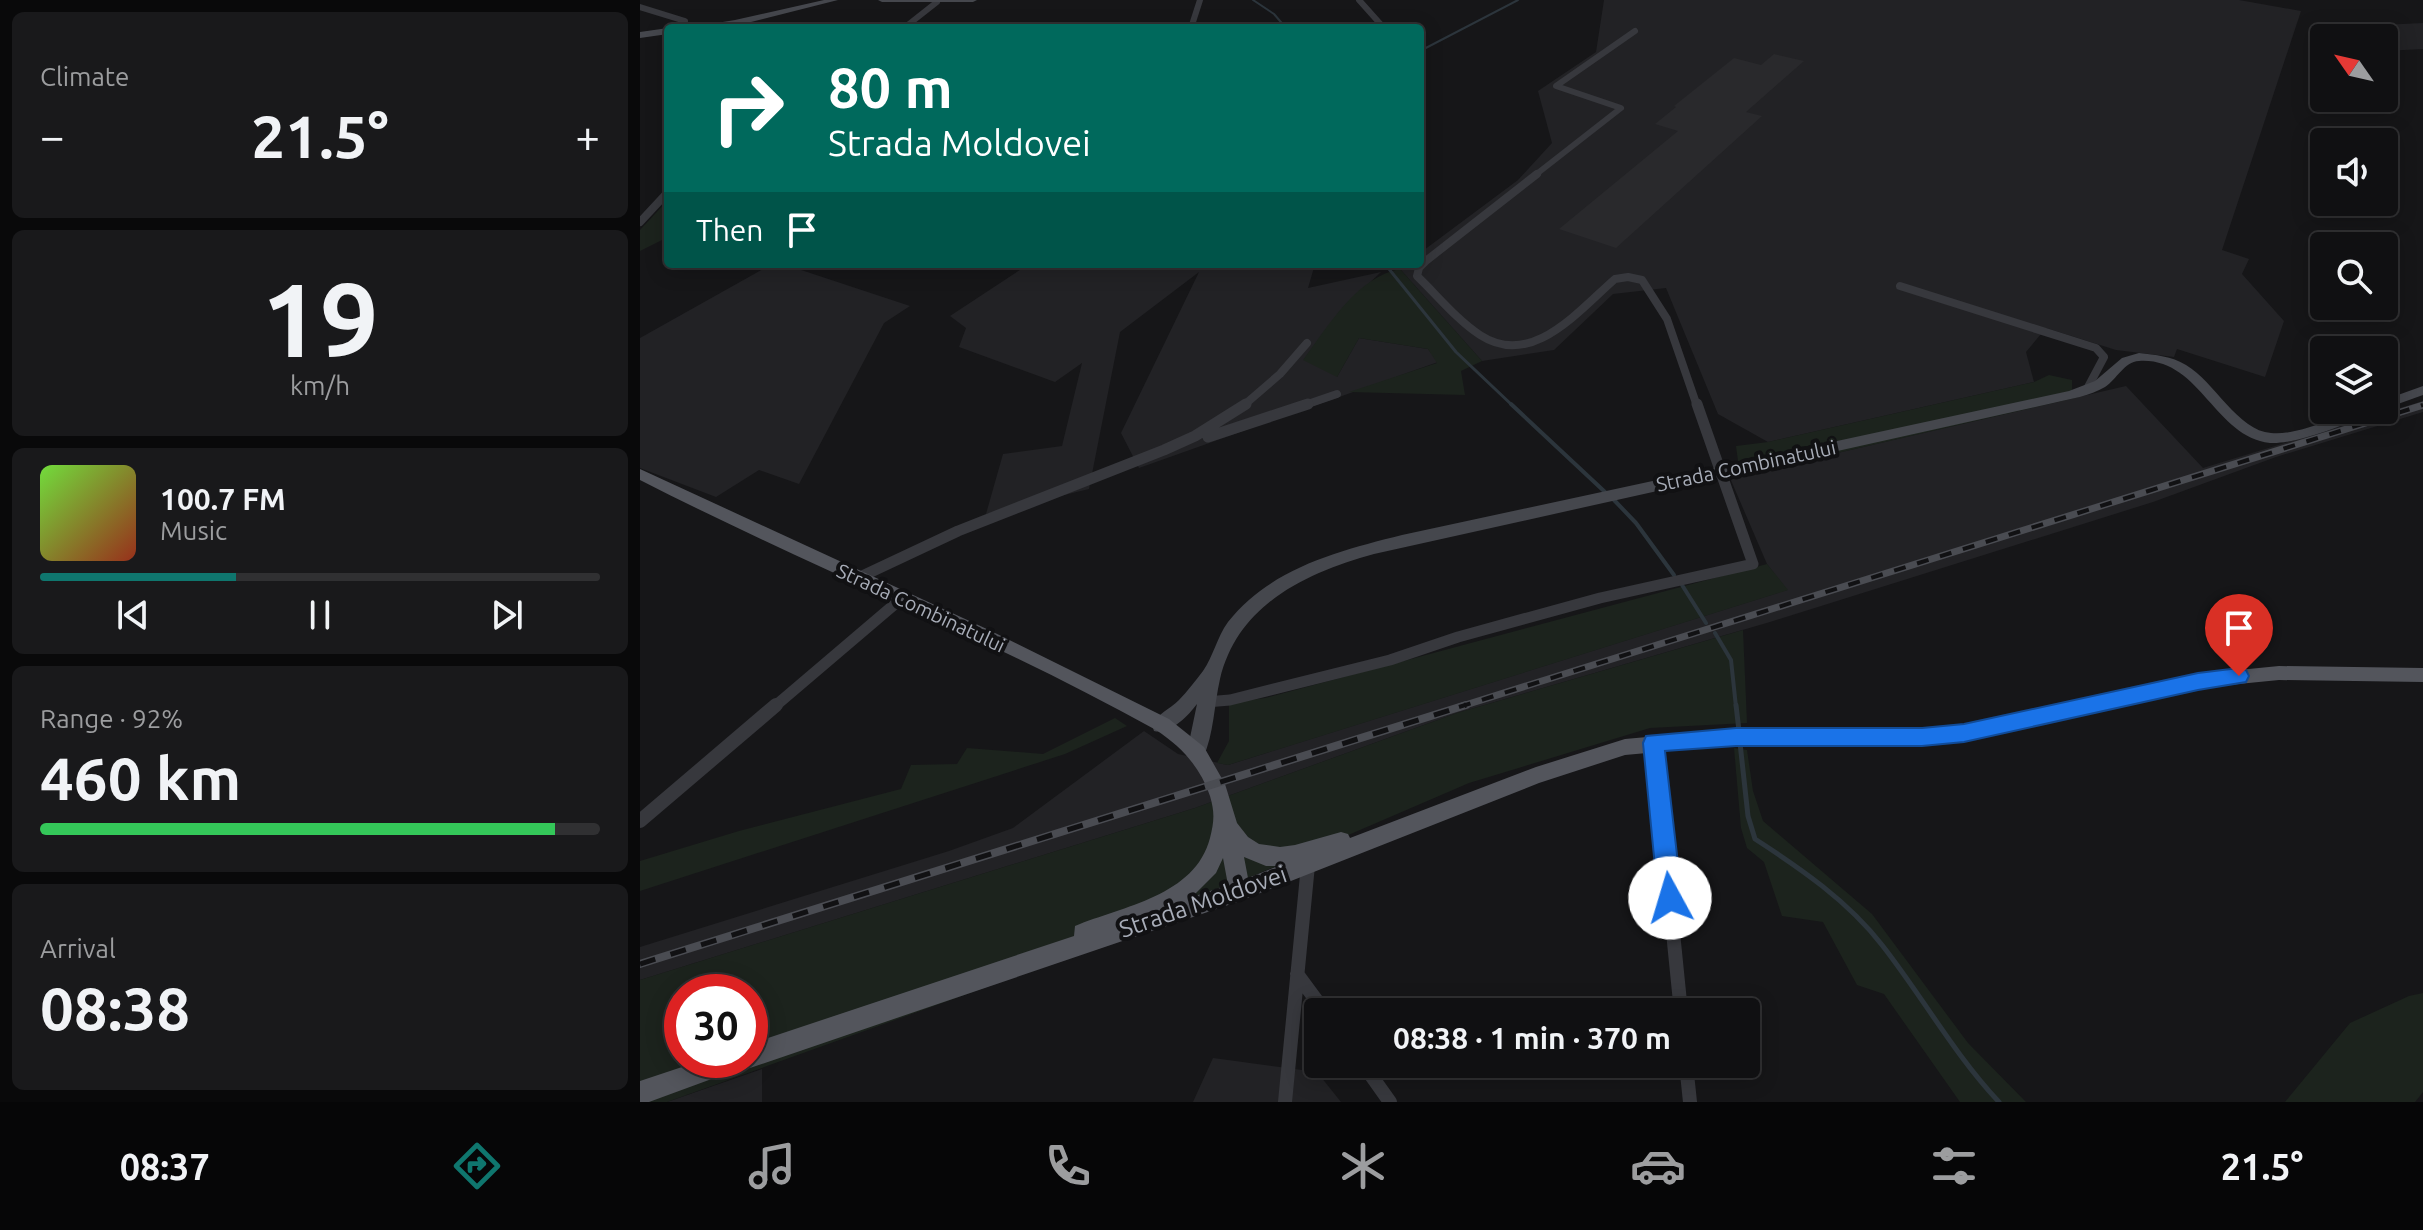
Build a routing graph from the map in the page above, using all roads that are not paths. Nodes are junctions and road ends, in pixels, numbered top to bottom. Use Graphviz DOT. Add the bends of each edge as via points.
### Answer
graph roads {
  1 [pos="834,0"];
  2 [pos="882,0"];
  3 [pos="973,0"];
  4 [pos="1200,0"];
  5 [pos="1359,0"];
  6 [pos="937,2"];
  7 [pos="640,7"];
  8 [pos="682,24"];
  9 [pos="726,24"];
  10 [pos="909,24"];
  11 [pos="1192,24"];
  12 [pos="1380,24"];
  13 [pos="1635,31"];
  14 [pos="664,32"];
  15 [pos="640,35"];
  16 [pos="664,196"];
  17 [pos="640,222"];
  18 [pos="1424,263"];
  19 [pos="1419,268"];
  20 [pos="1900,286"];
  21 [pos="1307,343"];
  22 [pos="2087,389"];
  23 [pos="2423,390"];
  24 [pos="1337,394"];
  25 [pos="2398,400"];
  26 [pos="2323,424"];
  27 [pos="1180,446"];
  28 [pos="1723,472"];
  29 [pos="640,474"];
  30 [pos="858,578"];
  31 [pos="902,598"];
  32 [pos="1213,671"];
  33 [pos="2423,675"];
  34 [pos="1206,702"];
  35 [pos="1161,725"];
  36 [pos="1654,743"];
  37 [pos="1196,752"];
  38 [pos="1458,807"];
  39 [pos="1225,819"];
  40 [pos="640,821"];
  41 [pos="1308,865"];
  42 [pos="1240,891"];
  43 [pos="1297,974"];
  44 [pos="933,993"];
  45 [pos="1315,998"];
  46 [pos="1680,998"];
  47 [pos="768,1050"];
  48 [pos="685,1078"];
  49 [pos="1373,1078"];
  50 [pos="1687,1078"];
  51 [pos="640,1093"];
  52 [pos="1285,1102"];
  53 [pos="1390,1102"];
  54 [pos="1690,1102"];
  1 -- 9 [label="street"];
  2 -- 6 [label="street"];
  3 -- 6 [label="street"];
  4 -- 11 [label="street"];
  5 -- 12 [label="street"];
  6 -- 10 [label="street"];
  7 -- 8 [label="street"];
  13 -- 18 [label="street" via="1556,86 1621,108"];
  14 -- 15 [label="street"];
  16 -- 17 [label="street"];
  19 -- 28 [label="street" via="1417,276 1478,334 1517,347 1549,336 1615,279 1642,280 1667,319"];
  20 -- 22 [label="street" via="2096,348 2104,357"];
  21 -- 27 [label="street" via="1253,399"];
  22 -- 26 [label="street, Strada Combinatului" via="2105,380 2123,360 2146,357 2187,369 2242,425 2260,436 2279,437"];
  22 -- 28 [label="street, Strada Combinatului"];
  23 -- 25 [label="street"];
  24 -- 27 [label="street"];
  27 -- 30 [label="street" via="959,531"];
  28 -- 32 [label="street, Strada Combinatului" via="1402,541 1311,567 1254,604 1226,640"];
  28 -- 34 [label="street" via="1753,564 1600,598 1390,660"];
  29 -- 30 [label="main road, Strada Combinatului"];
  30 -- 31 [label="main road, Strada Combinatului"];
  31 -- 35 [label="main road, Strada Combinatului"];
  31 -- 40 [label="street"];
  32 -- 34 [label="street, Strada Combinatului"];
  32 -- 35 [label="street" via="1185,706"];
  33 -- 36 [label="main road, Strada Moldovei" via="2279,673 2198,681 1964,733 1922,737 1736,737"];
  34 -- 37 [label="street, Strada Combinatului"];
  35 -- 37 [label="main road, Strada Combinatului"];
  36 -- 38 [label="main road, Strada Moldovei" via="1585,758"];
  36 -- 46 [label="street"];
  37 -- 39 [label="main road, Strada Combinatului"];
  38 -- 39 [label="main road" via="1290,856 1250,853"];
  38 -- 41 [label="main road, Strada Moldovei"];
  39 -- 42 [label="main road, Strada Combinatului"];
  39 -- 44 [label="main road" via="1210,865 1191,886 1165,902"];
  41 -- 42 [label="main road, Strada Moldovei"];
  41 -- 43 [label="street"];
  42 -- 44 [label="main road, Strada Moldovei"];
  43 -- 45 [label="street"];
  43 -- 52 [label="street"];
  44 -- 47 [label="main road, Strada Moldovei"];
  48 -- 51 [label="main road"];
  49 -- 53 [label="street"];
  50 -- 54 [label="street"];
}
